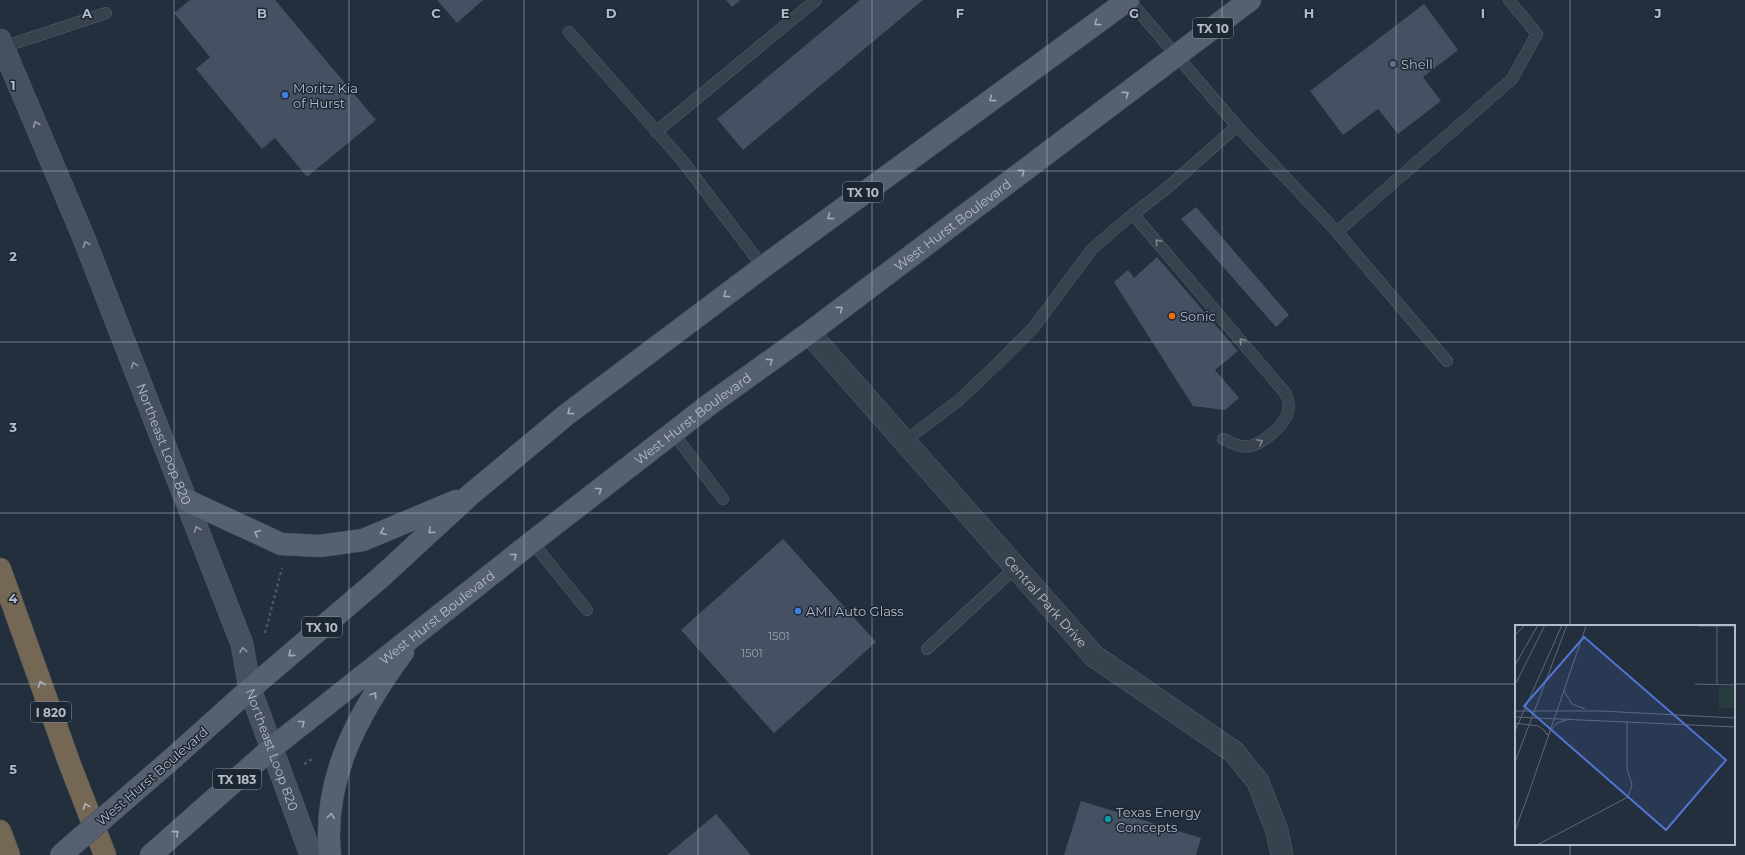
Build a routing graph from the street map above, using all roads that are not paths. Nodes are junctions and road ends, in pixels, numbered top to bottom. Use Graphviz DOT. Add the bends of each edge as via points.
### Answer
graph roads {
  1 [pos="816,0"];
  2 [pos="1129,0"];
  3 [pos="1250,0"];
  4 [pos="1509,0"];
  5 [pos="106,13"];
  6 [pos="569,32"];
  7 [pos="2,43"];
  8 [pos="1176,56"];
  9 [pos="1237,126"];
  10 [pos="656,132"];
  11 [pos="1133,214"];
  12 [pos="1337,232"];
  13 [pos="763,267"];
  14 [pos="809,333"];
  15 [pos="1447,361"];
  16 [pos="673,433"];
  17 [pos="1223,439"];
  18 [pos="905,441"];
  19 [pos="470,495"];
  20 [pos="723,499"];
  21 [pos="186,500"];
  22 [pos="532,542"];
  23 [pos="1015,568"];
  24 [pos="0,569"];
  25 [pos="588,610"];
  26 [pos="427,625"];
  27 [pos="927,649"];
  28 [pos="250,689"];
  29 [pos="272,748"];
  30 [pos="0,831"];
  31 [pos="9,855"];
  32 [pos="61,855"];
  33 [pos="105,855"];
  34 [pos="151,855"];
  35 [pos="311,855"];
  36 [pos="330,855"];
  37 [pos="1282,855"];
  1 -- 10 [label="lane"];
  2 -- 8 [label="lane"];
  2 -- 13 [label="main road, West Hurst Boulevard / TX 10, one-way"];
  3 -- 8 [label="main road, West Hurst Boulevard / TX 10"];
  4 -- 12 [label="lane" via="1537,34 1512,79"];
  5 -- 7 [label="lane"];
  6 -- 10 [label="lane"];
  21 -- 7 [label="main road, Northeast Loop 820, one-way" via="83,236"];
  8 -- 9 [label="lane"];
  14 -- 8 [label="main road, West Hurst Boulevard / TX 10, one-way"];
  9 -- 11 [label="lane" via="1167,188"];
  9 -- 12 [label="lane"];
  10 -- 13 [label="lane" via="681,159"];
  17 -- 11 [label="lane, one-way" via="1239,446 1250,446 1264,440 1287,416 1290,404 1286,394"];
  11 -- 18 [label="lane" via="1092,249 1034,327 995,366 958,401"];
  12 -- 15 [label="lane"];
  13 -- 19 [label="main road, West Hurst Boulevard / TX 10, one-way" via="566,415"];
  16 -- 14 [label="main road, West Hurst Boulevard / TX 10, one-way"];
  14 -- 18 [label="street, Central Park Drive"];
  16 -- 20 [label="lane"];
  22 -- 16 [label="main road, West Hurst Boulevard / TX 10, one-way"];
  18 -- 23 [label="street, Central Park Drive"];
  19 -- 21 [label="main road, one-way" via="363,540 320,546 281,544"];
  19 -- 28 [label="main road, West Hurst Boulevard / TX 10, one-way" via="380,578"];
  28 -- 21 [label="main road, Northeast Loop 820, one-way" via="242,644"];
  22 -- 25 [label="lane"];
  26 -- 22 [label="main road, West Hurst Boulevard / TX 10, one-way"];
  23 -- 27 [label="lane"];
  23 -- 37 [label="street, Central Park Drive" via="1094,656 1234,752 1258,782 1277,830"];
  33 -- 24 [label="highway, I 820, one-way"];
  29 -- 26 [label="main road, West Hurst Boulevard / TX 10, one-way"];
  36 -- 26 [label="main road, one-way" via="330,823 334,794 347,745 375,693 406,648"];
  28 -- 29 [label="main road, Northeast Loop 820"];
  28 -- 32 [label="main road, West Hurst Boulevard / TX 10, bridge"];
  34 -- 29 [label="main road, West Hurst Boulevard / TX 183, one-way"];
  29 -- 35 [label="main road, Northeast Loop 820"];
  30 -- 31 [label="highway"];
}
